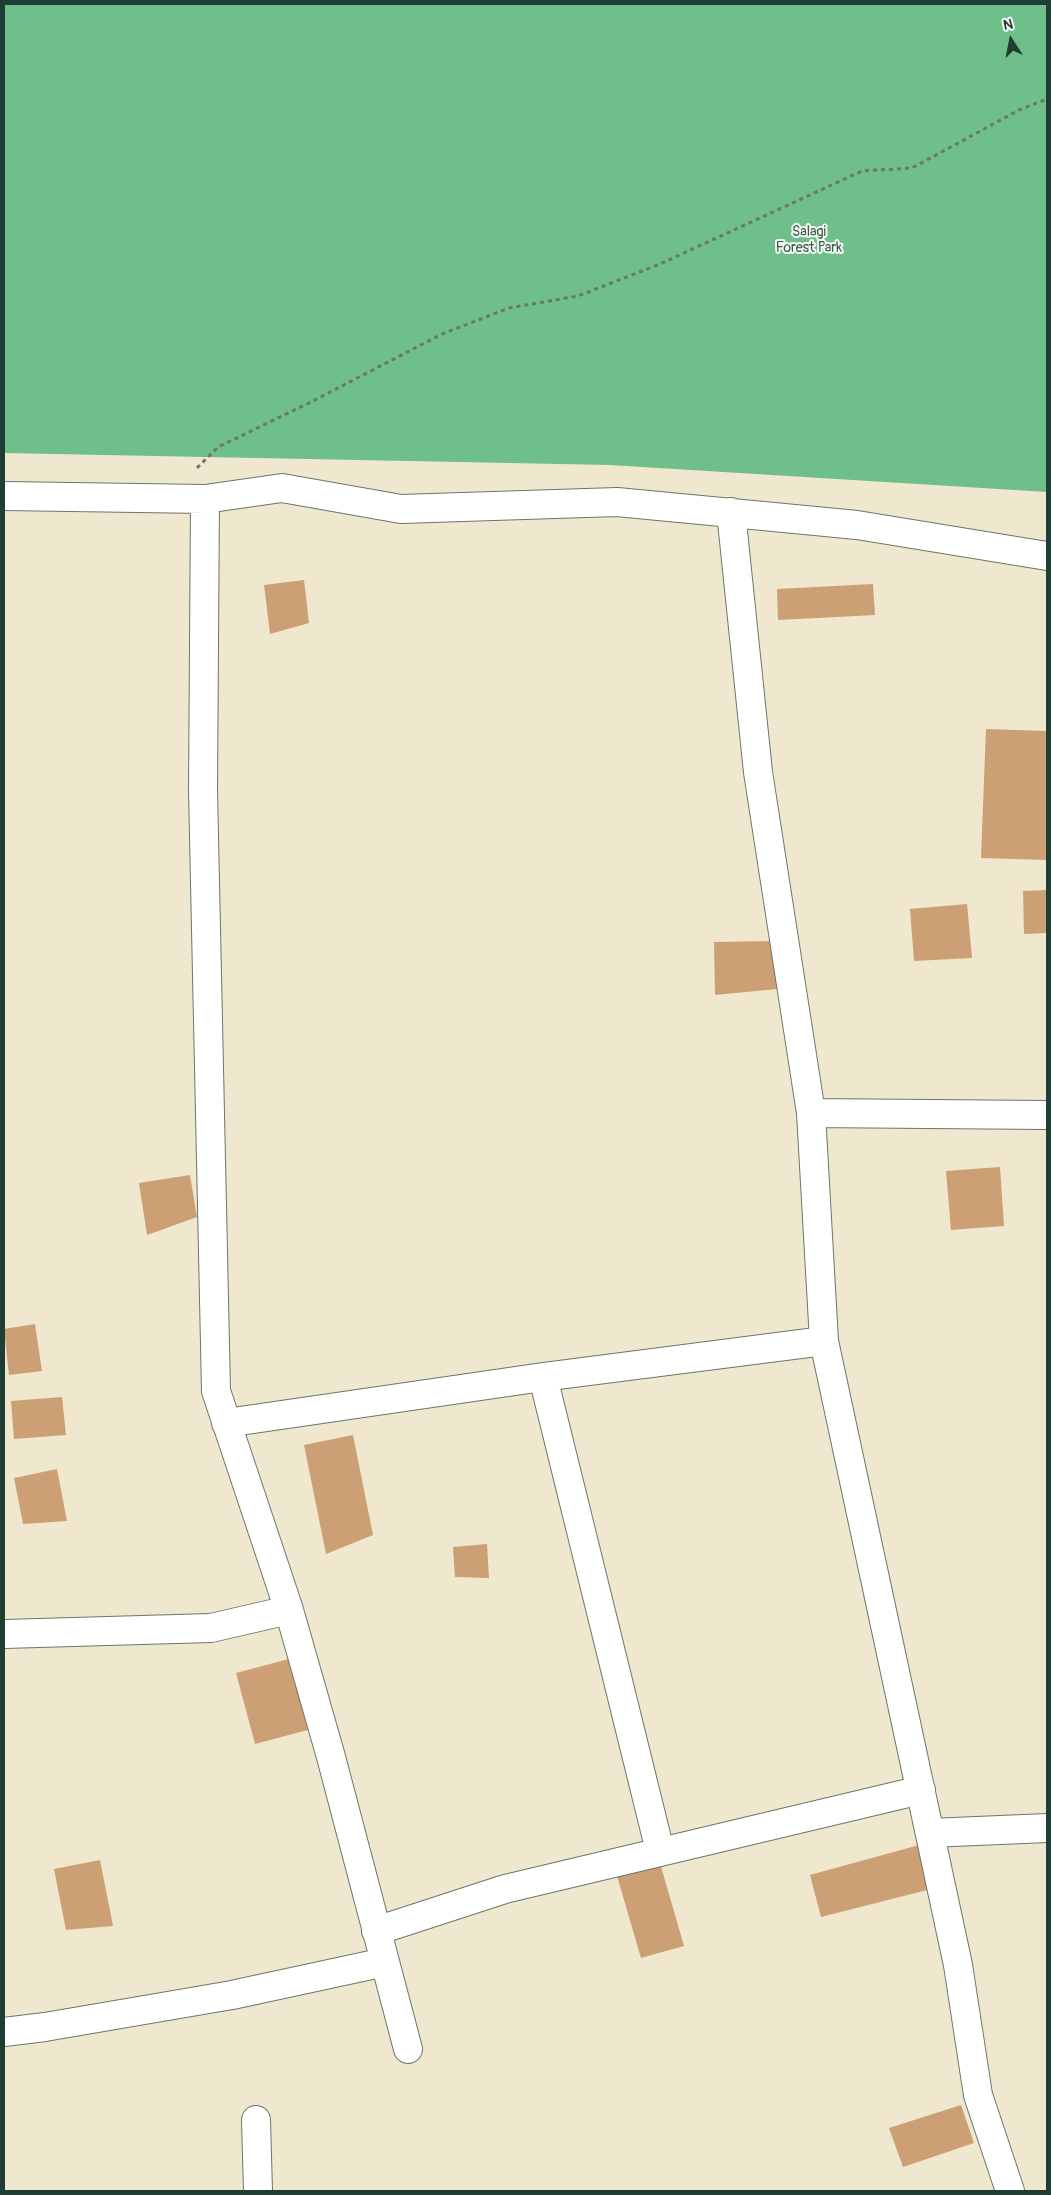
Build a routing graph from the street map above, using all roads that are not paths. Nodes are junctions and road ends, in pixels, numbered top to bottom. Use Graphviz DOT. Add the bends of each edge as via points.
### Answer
graph roads {
  1 [pos="4,496"];
  2 [pos="205,499"];
  3 [pos="731,512"];
  4 [pos="1047,556"];
  5 [pos="811,1113"];
  6 [pos="1047,1115"];
  7 [pos="824,1341"];
  8 [pos="543,1377"];
  9 [pos="226,1423"];
  10 [pos="289,1610"];
  11 [pos="4,1634"];
  12 [pos="921,1790"];
  13 [pos="1047,1828"];
  14 [pos="930,1833"];
  15 [pos="660,1850"];
  16 [pos="376,1931"];
  17 [pos="385,1962"];
  18 [pos="4,2032"];
  19 [pos="408,2049"];
  20 [pos="256,2120"];
  21 [pos="258,2191"];
  22 [pos="1010,2191"];
  1 -- 2 [label="street"];
  2 -- 3 [label="street" via="282,488 401,509 617,502"];
  2 -- 9 [label="street" via="203,790 215,1381"];
  3 -- 4 [label="street" via="857,525"];
  3 -- 5 [label="street" via="758,772"];
  5 -- 6 [label="street"];
  5 -- 7 [label="street"];
  7 -- 8 [label="street"];
  7 -- 12 [label="street"];
  8 -- 9 [label="street"];
  8 -- 15 [label="street"];
  9 -- 10 [label="street"];
  10 -- 11 [label="street" via="211,1628"];
  10 -- 16 [label="street"];
  12 -- 14 [label="street"];
  12 -- 15 [label="street"];
  13 -- 14 [label="street"];
  14 -- 22 [label="street" via="958,1965 978,2095"];
  15 -- 16 [label="street" via="505,1889"];
  16 -- 17 [label="street"];
  17 -- 18 [label="street" via="232,1995"];
  17 -- 19 [label="street"];
  20 -- 21 [label="street"];
}
